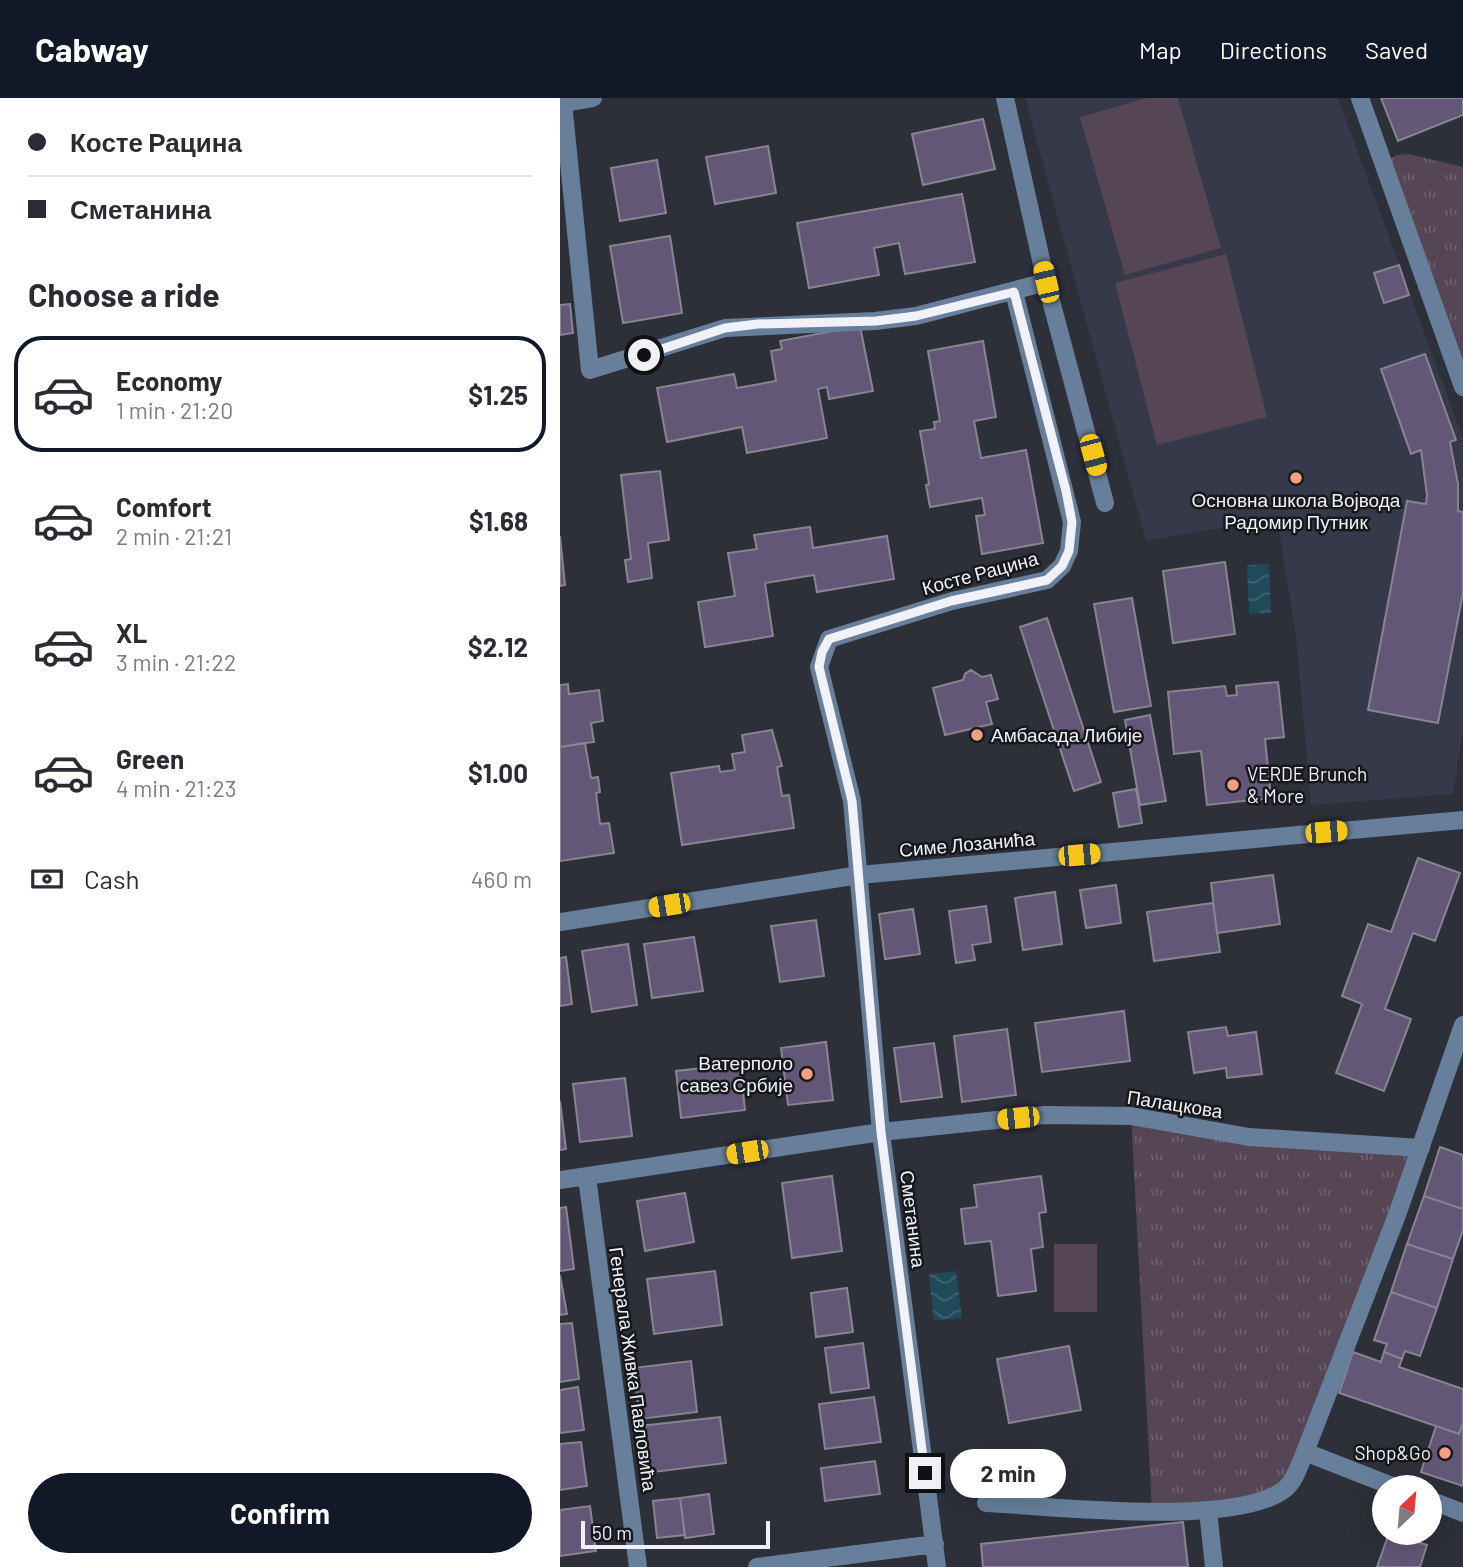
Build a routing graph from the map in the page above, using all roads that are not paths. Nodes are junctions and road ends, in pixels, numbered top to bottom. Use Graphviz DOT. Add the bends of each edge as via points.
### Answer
graph roads {
  1 [pos="593,98"];
  2 [pos="1005,98"];
  3 [pos="1360,98"];
  4 [pos="562,104"];
  5 [pos="1046,282"];
  6 [pos="1014,292"];
  7 [pos="1463,387"];
  8 [pos="1105,503"];
  9 [pos="1463,820"];
  10 [pos="859,875"];
  11 [pos="560,922"];
  12 [pos="1463,1025"];
  13 [pos="881,1132"];
  14 [pos="1421,1149"];
  15 [pos="587,1177"];
  16 [pos="560,1181"];
  17 [pos="1305,1452"];
  18 [pos="1372,1478"];
  19 [pos="986,1503"];
  20 [pos="1442,1505"];
  21 [pos="1208,1511"];
  22 [pos="1463,1513"];
  23 [pos="935,1544"];
  24 [pos="638,1567"];
  25 [pos="757,1567"];
  26 [pos="937,1567"];
  27 [pos="1214,1567"];
  1 -- 4 [label="street"];
  2 -- 5 [label="street"];
  3 -- 7 [label="street"];
  4 -- 6 [label="street" via="590,370 725,328 876,321"];
  5 -- 6 [label="street"];
  5 -- 8 [label="street"];
  6 -- 10 [label="street, Косте Рацина" via="1066,491 1072,522 1069,551 1047,580 951,601 829,639 819,667 852,801"];
  9 -- 10 [label="street, Симе Лозанића"];
  10 -- 11 [label="street, Симе Лозанића"];
  10 -- 13 [label="street, Сметанина"];
  12 -- 14 [label="street"];
  13 -- 14 [label="street, Палацкова" via="1045,1115 1131,1116 1249,1137"];
  13 -- 15 [label="street, Палацкова"];
  13 -- 23 [label="street, Сметанина"];
  14 -- 17 [label="street"];
  15 -- 16 [label="street, Палацкова"];
  15 -- 24 [label="street, Генерала Живка Павловића"];
  17 -- 18 [label="street"];
  17 -- 21 [label="street" via="1293,1480 1277,1494"];
  19 -- 21 [label="street"];
  20 -- 22 [label="street"];
  21 -- 27 [label="street"];
  23 -- 25 [label="street"];
  23 -- 26 [label="street, Сметанина"];
}
